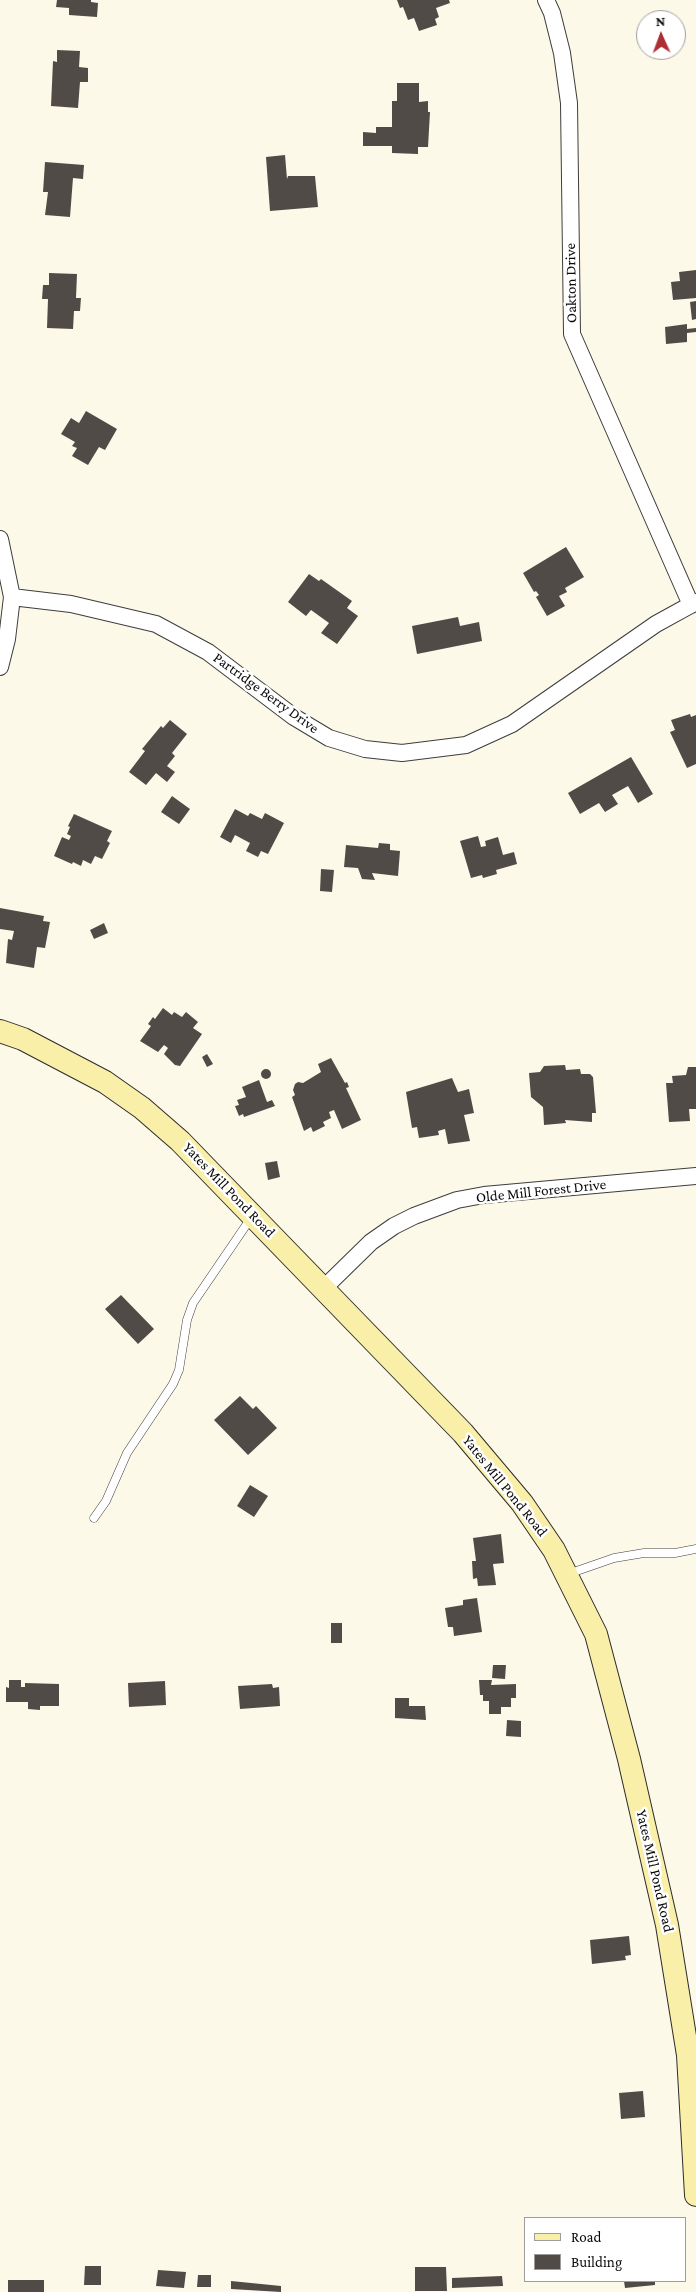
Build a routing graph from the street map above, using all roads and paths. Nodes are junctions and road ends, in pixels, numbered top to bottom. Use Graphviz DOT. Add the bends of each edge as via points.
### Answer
graph roads {
  1 [pos="546,0"];
  2 [pos="0,538"];
  3 [pos="12,597"];
  4 [pos="694,603"];
  5 [pos="0,667"];
  6 [pos="0,1032"];
  7 [pos="696,1176"];
  8 [pos="253,1214"];
  9 [pos="324,1288"];
  10 [pos="94,1518"];
  11 [pos="696,1549"];
  12 [pos="568,1574"];
  13 [pos="696,2194"];
  1 -- 4 [label="street, Oakton Drive" via="562,53 570,102 572,334"];
  2 -- 3 [label="street"];
  3 -- 4 [label="street, Partridge Berry Drive" via="71,604 156,624 208,652 294,717 329,738 365,749 402,753 466,745 512,724 656,624"];
  3 -- 5 [label="street"];
  6 -- 8 [label="street, Yates Mill Pond Road" via="64,1059 142,1108"];
  7 -- 9 [label="street, Olde Mill Forest Drive" via="526,1190 457,1200 394,1226 371,1242"];
  8 -- 9 [label="street, Yates Mill Pond Road"];
  8 -- 10 [label="lane" via="193,1303 173,1384 127,1453 106,1501"];
  9 -- 12 [label="street, Yates Mill Pond Road" via="488,1461 540,1527"];
  11 -- 12 [label="lane" via="614,1558"];
  12 -- 13 [label="street, Yates Mill Pond Road" via="604,1659 667,1925 687,2047"];
}
